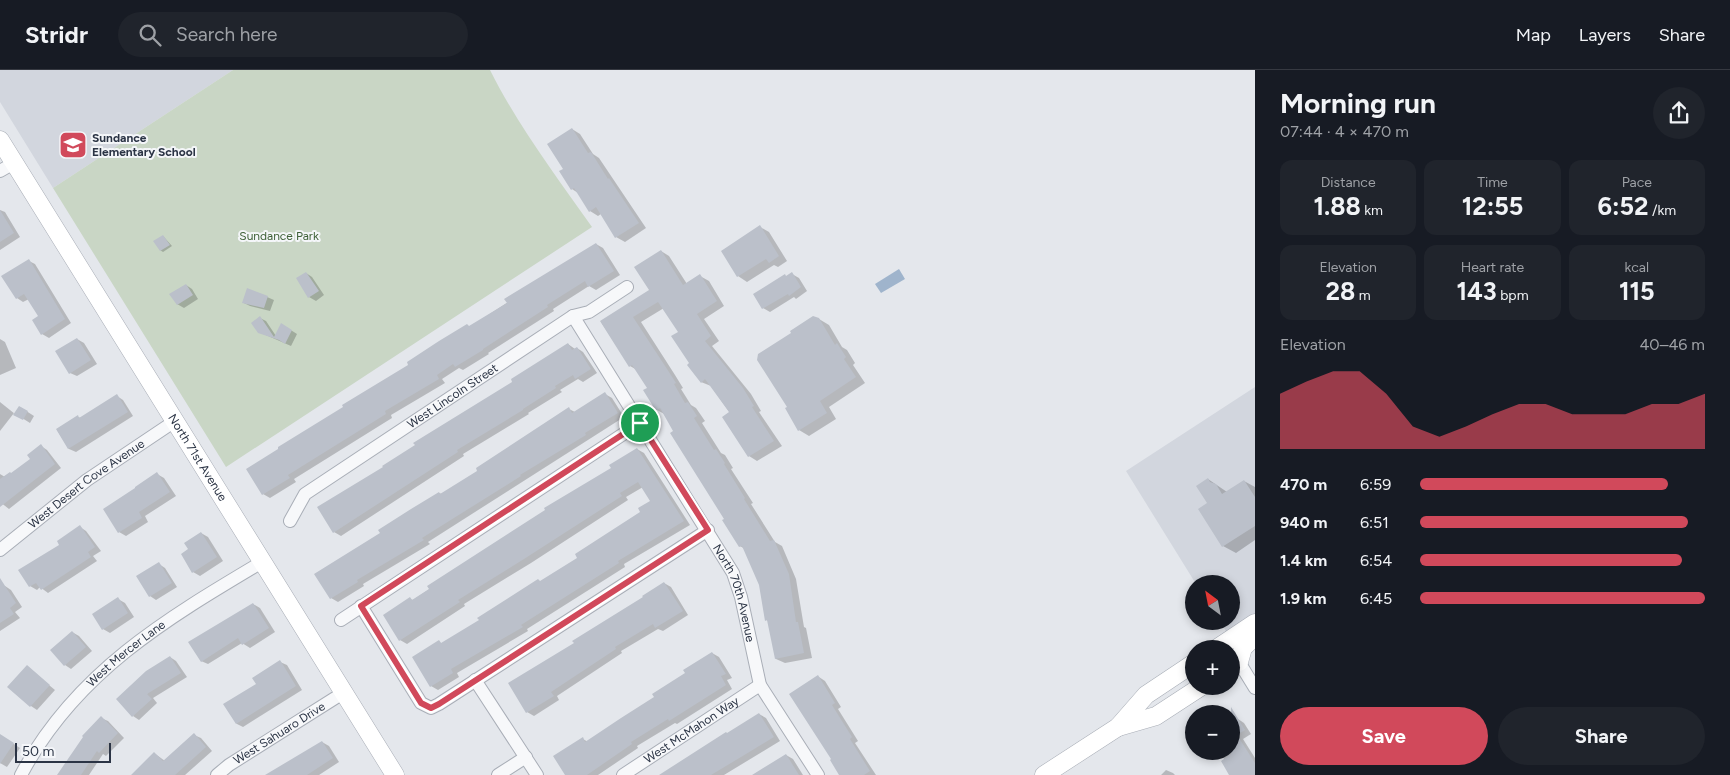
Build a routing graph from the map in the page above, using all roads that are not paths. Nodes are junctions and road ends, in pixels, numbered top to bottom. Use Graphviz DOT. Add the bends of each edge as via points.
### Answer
graph roads {
  1 [pos="0,140"];
  2 [pos="7,167"];
  3 [pos="627,287"];
  4 [pos="573,316"];
  5 [pos="175,421"];
  6 [pos="640,423"];
  7 [pos="290,521"];
  8 [pos="708,530"];
  9 [pos="0,550"];
  10 [pos="262,562"];
  11 [pos="361,606"];
  12 [pos="341,620"];
  13 [pos="1255,623"];
  14 [pos="1255,636"];
  15 [pos="1230,640"];
  16 [pos="1255,652"];
  17 [pos="1240,654"];
  18 [pos="1240,662"];
  19 [pos="1185,669"];
  20 [pos="1240,671"];
  21 [pos="475,680"];
  22 [pos="760,685"];
  23 [pos="1255,688"];
  24 [pos="343,693"];
  25 [pos="1188,695"];
  26 [pos="1118,727"];
  27 [pos="526,758"];
  28 [pos="21,775"];
  29 [pos="217,775"];
  30 [pos="395,775"];
  31 [pos="498,775"];
  32 [pos="537,775"];
  33 [pos="623,775"];
  34 [pos="818,775"];
  35 [pos="1044,775"];
  1 -- 2 [label="street, North 71st Avenue"];
  2 -- 5 [label="street, North 71st Avenue"];
  3 -- 4 [label="street, West Lincoln Street" via="589,312"];
  4 -- 6 [label="street, North 70th Avenue"];
  4 -- 7 [label="street, West Lincoln Street" via="305,494"];
  5 -- 9 [label="street, West Desert Cove Avenue" via="87,480"];
  5 -- 10 [label="street, North 71st Avenue"];
  6 -- 8 [label="street, North 70th Avenue"];
  6 -- 11 [label="street"];
  8 -- 21 [label="street"];
  8 -- 22 [label="street, North 70th Avenue" via="733,573"];
  10 -- 24 [label="street, North 71st Avenue"];
  10 -- 28 [label="street, West Mercer Lane" via="148,633 114,660 72,702"];
  11 -- 12 [label="street"];
  11 -- 21 [label="street" via="421,703 431,708"];
  13 -- 15 [label="street"];
  14 -- 17 [label="street"];
  16 -- 18 [label="street"];
  19 -- 26 [label="street" via="1146,695"];
  20 -- 23 [label="street"];
  21 -- 27 [label="street"];
  22 -- 33 [label="street, West McMahon Way"];
  22 -- 34 [label="street, North 70th Avenue"];
  24 -- 29 [label="street, West Sahuaro Drive"];
  24 -- 30 [label="street, North 71st Avenue"];
  25 -- 26 [label="street" via="1156,716"];
  26 -- 35 [label="street"];
  27 -- 31 [label="street"];
  27 -- 32 [label="street"];
}
